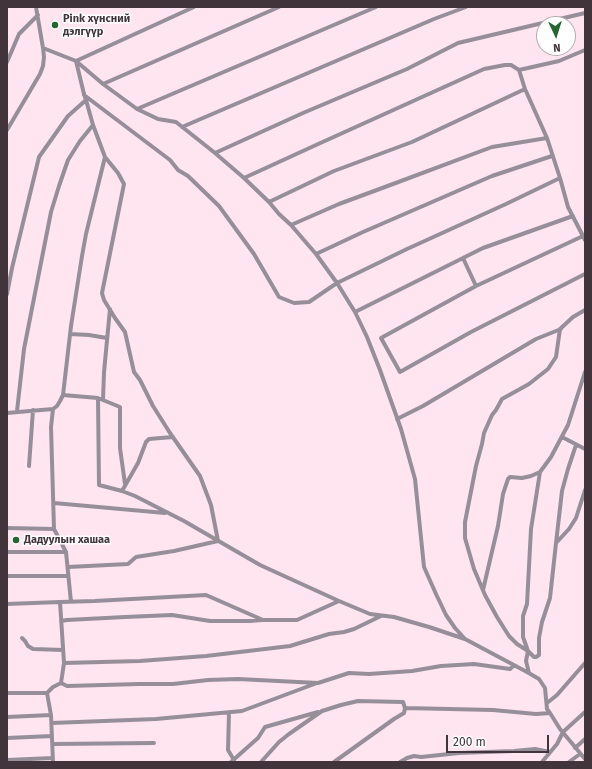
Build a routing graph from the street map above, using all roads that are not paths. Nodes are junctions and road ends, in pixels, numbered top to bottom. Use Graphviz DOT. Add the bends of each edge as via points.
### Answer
graph roads {
  1 [pos="36,7"];
  2 [pos="194,7"];
  3 [pos="279,7"];
  4 [pos="376,7"];
  5 [pos="466,7"];
  6 [pos="585,13"];
  7 [pos="38,15"];
  8 [pos="43,48"];
  9 [pos="585,50"];
  10 [pos="76,61"];
  11 [pos="7,62"];
  12 [pos="520,70"];
  13 [pos="103,84"];
  14 [pos="525,89"];
  15 [pos="84,94"];
  16 [pos="86,100"];
  17 [pos="137,109"];
  18 [pos="93,125"];
  19 [pos="182,127"];
  20 [pos="7,130"];
  21 [pos="546,138"];
  22 [pos="215,153"];
  23 [pos="105,156"];
  24 [pos="552,156"];
  25 [pos="244,178"];
  26 [pos="560,178"];
  27 [pos="270,202"];
  28 [pos="573,216"];
  29 [pos="291,226"];
  30 [pos="584,238"];
  31 [pos="316,254"];
  32 [pos="462,258"];
  33 [pos="585,274"];
  34 [pos="337,283"];
  35 [pos="476,286"];
  36 [pos="7,294"];
  37 [pos="110,309"];
  38 [pos="585,310"];
  39 [pos="355,312"];
  40 [pos="561,329"];
  41 [pos="70,334"];
  42 [pos="107,338"];
  43 [pos="585,372"];
  44 [pos="62,395"];
  45 [pos="98,398"];
  46 [pos="103,400"];
  47 [pos="53,409"];
  48 [pos="33,410"];
  49 [pos="17,411"];
  50 [pos="7,413"];
  51 [pos="397,419"];
  52 [pos="173,437"];
  53 [pos="562,437"];
  54 [pos="576,445"];
  55 [pos="585,449"];
  56 [pos="29,466"];
  57 [pos="540,472"];
  58 [pos="125,484"];
  59 [pos="585,490"];
  60 [pos="122,491"];
  61 [pos="54,503"];
  62 [pos="168,513"];
  63 [pos="7,528"];
  64 [pos="54,528"];
  65 [pos="218,541"];
  66 [pos="556,544"];
  67 [pos="7,552"];
  68 [pos="66,552"];
  69 [pos="68,567"];
  70 [pos="7,576"];
  71 [pos="68,576"];
  72 [pos="483,591"];
  73 [pos="338,601"];
  74 [pos="60,602"];
  75 [pos="71,602"];
  76 [pos="7,604"];
  77 [pos="383,616"];
  78 [pos="263,620"];
  79 [pos="61,621"];
  80 [pos="22,638"];
  81 [pos="465,639"];
  82 [pos="63,650"];
  83 [pos="528,651"];
  84 [pos="64,663"];
  85 [pos="585,663"];
  86 [pos="514,665"];
  87 [pos="530,673"];
  88 [pos="61,683"];
  89 [pos="318,683"];
  90 [pos="7,692"];
  91 [pos="47,693"];
  92 [pos="547,703"];
  93 [pos="405,708"];
  94 [pos="322,711"];
  95 [pos="585,712"];
  96 [pos="229,713"];
  97 [pos="550,713"];
  98 [pos="51,715"];
  99 [pos="7,717"];
  100 [pos="52,723"];
  101 [pos="562,732"];
  102 [pos="52,736"];
  103 [pos="7,738"];
  104 [pos="585,739"];
  105 [pos="154,743"];
  106 [pos="53,744"];
  107 [pos="575,748"];
  108 [pos="550,752"];
  109 [pos="580,754"];
  110 [pos="585,759"];
  111 [pos="7,760"];
  112 [pos="53,760"];
  113 [pos="233,761"];
  114 [pos="261,762"];
  115 [pos="334,762"];
  116 [pos="400,762"];
  117 [pos="542,762"];
  118 [pos="569,762"];
  1 -- 7 [label="street"];
  2 -- 10 [label="street"];
  3 -- 13 [label="street"];
  4 -- 17 [label="street"];
  5 -- 19 [label="street"];
  6 -- 22 [label="street" via="458,43 407,69"];
  7 -- 8 [label="street"];
  7 -- 11 [label="street" via="19,34"];
  8 -- 10 [label="street"];
  8 -- 20 [label="street" via="43,66 40,74"];
  9 -- 12 [label="street" via="559,61"];
  10 -- 13 [label="street"];
  10 -- 15 [label="street"];
  12 -- 14 [label="street"];
  12 -- 25 [label="street" via="511,65 484,69"];
  13 -- 17 [label="street"];
  14 -- 21 [label="street"];
  14 -- 27 [label="street" via="412,142 334,171"];
  15 -- 16 [label="street"];
  15 -- 34 [label="street" via="170,160 219,206 254,254 279,297 294,303 309,302"];
  16 -- 18 [label="street"];
  16 -- 36 [label="street" via="68,116 39,157"];
  17 -- 19 [label="street" via="158,119 176,122"];
  18 -- 23 [label="street"];
  18 -- 49 [label="street" via="68,160 51,212 24,349"];
  19 -- 22 [label="street"];
  21 -- 24 [label="street"];
  21 -- 29 [label="street" via="492,147 339,204"];
  22 -- 25 [label="street"];
  23 -- 37 [label="street" via="124,184 102,293"];
  23 -- 41 [label="street" via="86,234"];
  24 -- 26 [label="street"];
  24 -- 31 [label="street" via="492,176"];
  25 -- 27 [label="street"];
  26 -- 28 [label="street"];
  26 -- 34 [label="street"];
  27 -- 29 [label="street"];
  28 -- 30 [label="street"];
  28 -- 32 [label="street"];
  29 -- 31 [label="street"];
  30 -- 35 [label="street"];
  31 -- 34 [label="street"];
  32 -- 35 [label="street"];
  32 -- 39 [label="street"];
  33 -- 35 [label="street" via="400,372 380,338"];
  34 -- 39 [label="street"];
  37 -- 42 [label="street"];
  37 -- 52 [label="street" via="125,332 134,372"];
  38 -- 40 [label="street"];
  39 -- 51 [label="street" via="380,370"];
  40 -- 51 [label="street" via="536,339"];
  40 -- 72 [label="street" via="556,357 548,369 529,384 502,399 484,434 465,522 465,538"];
  41 -- 42 [label="street"];
  41 -- 44 [label="street"];
  42 -- 46 [label="street"];
  43 -- 53 [label="street"];
  44 -- 45 [label="street"];
  44 -- 47 [label="street"];
  45 -- 46 [label="street"];
  45 -- 60 [label="street" via="98,485"];
  46 -- 58 [label="street" via="120,407 120,448"];
  47 -- 48 [label="street"];
  47 -- 61 [label="street" via="51,428"];
  48 -- 49 [label="street"];
  48 -- 56 [label="street"];
  49 -- 50 [label="street"];
  51 -- 81 [label="street" via="415,479 424,566 446,615"];
  52 -- 58 [label="street" via="149,439 138,464"];
  52 -- 65 [label="street" via="200,476 211,505"];
  53 -- 54 [label="street"];
  53 -- 57 [label="street"];
  54 -- 55 [label="street"];
  54 -- 66 [label="street" via="562,491"];
  57 -- 72 [label="street" via="522,478 508,479"];
  57 -- 83 [label="street" via="531,529 527,604 523,616 523,637"];
  58 -- 60 [label="street"];
  59 -- 66 [label="street" via="576,518"];
  60 -- 62 [label="street"];
  61 -- 62 [label="street"];
  61 -- 64 [label="street"];
  62 -- 65 [label="street"];
  63 -- 64 [label="street"];
  64 -- 68 [label="street"];
  65 -- 69 [label="street" via="136,557 128,564"];
  65 -- 73 [label="street" via="260,565"];
  66 -- 83 [label="street" via="550,598 539,638 539,655 534,657"];
  67 -- 68 [label="street"];
  68 -- 69 [label="street"];
  69 -- 71 [label="street"];
  70 -- 71 [label="street"];
  71 -- 75 [label="street"];
  72 -- 83 [label="street" via="509,636"];
  73 -- 77 [label="street" via="370,614"];
  73 -- 78 [label="street" via="297,620"];
  74 -- 75 [label="street"];
  74 -- 76 [label="street"];
  74 -- 79 [label="street"];
  75 -- 78 [label="street" via="206,595"];
  77 -- 81 [label="street" via="394,617"];
  77 -- 84 [label="street" via="354,629 290,646 140,661"];
  78 -- 79 [label="street" via="210,621 172,615"];
  79 -- 82 [label="street"];
  80 -- 82 [label="street" via="33,649"];
  81 -- 86 [label="street"];
  82 -- 84 [label="street"];
  83 -- 87 [label="street" via="526,661"];
  84 -- 88 [label="street"];
  85 -- 92 [label="street"];
  86 -- 87 [label="street"];
  86 -- 89 [label="street" via="510,669 474,664 412,671 349,674"];
  87 -- 92 [label="street" via="539,679 545,688"];
  88 -- 89 [label="street" via="66,686 173,684 238,679"];
  88 -- 91 [label="street"];
  89 -- 96 [label="street" via="242,712"];
  90 -- 91 [label="street"];
  91 -- 98 [label="street"];
  92 -- 97 [label="street"];
  93 -- 94 [label="street" via="403,702 358,701"];
  93 -- 97 [label="street"];
  93 -- 115 [label="street" via="404,714"];
  94 -- 113 [label="street" via="265,727 258,738"];
  94 -- 114 [label="street" via="279,742"];
  95 -- 101 [label="street"];
  96 -- 100 [label="street"];
  96 -- 113 [label="street" via="228,750"];
  97 -- 101 [label="street"];
  98 -- 99 [label="street"];
  98 -- 100 [label="street"];
  100 -- 102 [label="street"];
  101 -- 107 [label="street"];
  101 -- 108 [label="street"];
  102 -- 103 [label="street"];
  102 -- 106 [label="street"];
  104 -- 107 [label="street"];
  105 -- 106 [label="street"];
  106 -- 112 [label="street"];
  107 -- 109 [label="street"];
  108 -- 116 [label="street" via="536,749 459,753 414,756"];
  108 -- 117 [label="street"];
  109 -- 110 [label="street"];
  109 -- 118 [label="street"];
  111 -- 112 [label="street"];
}
